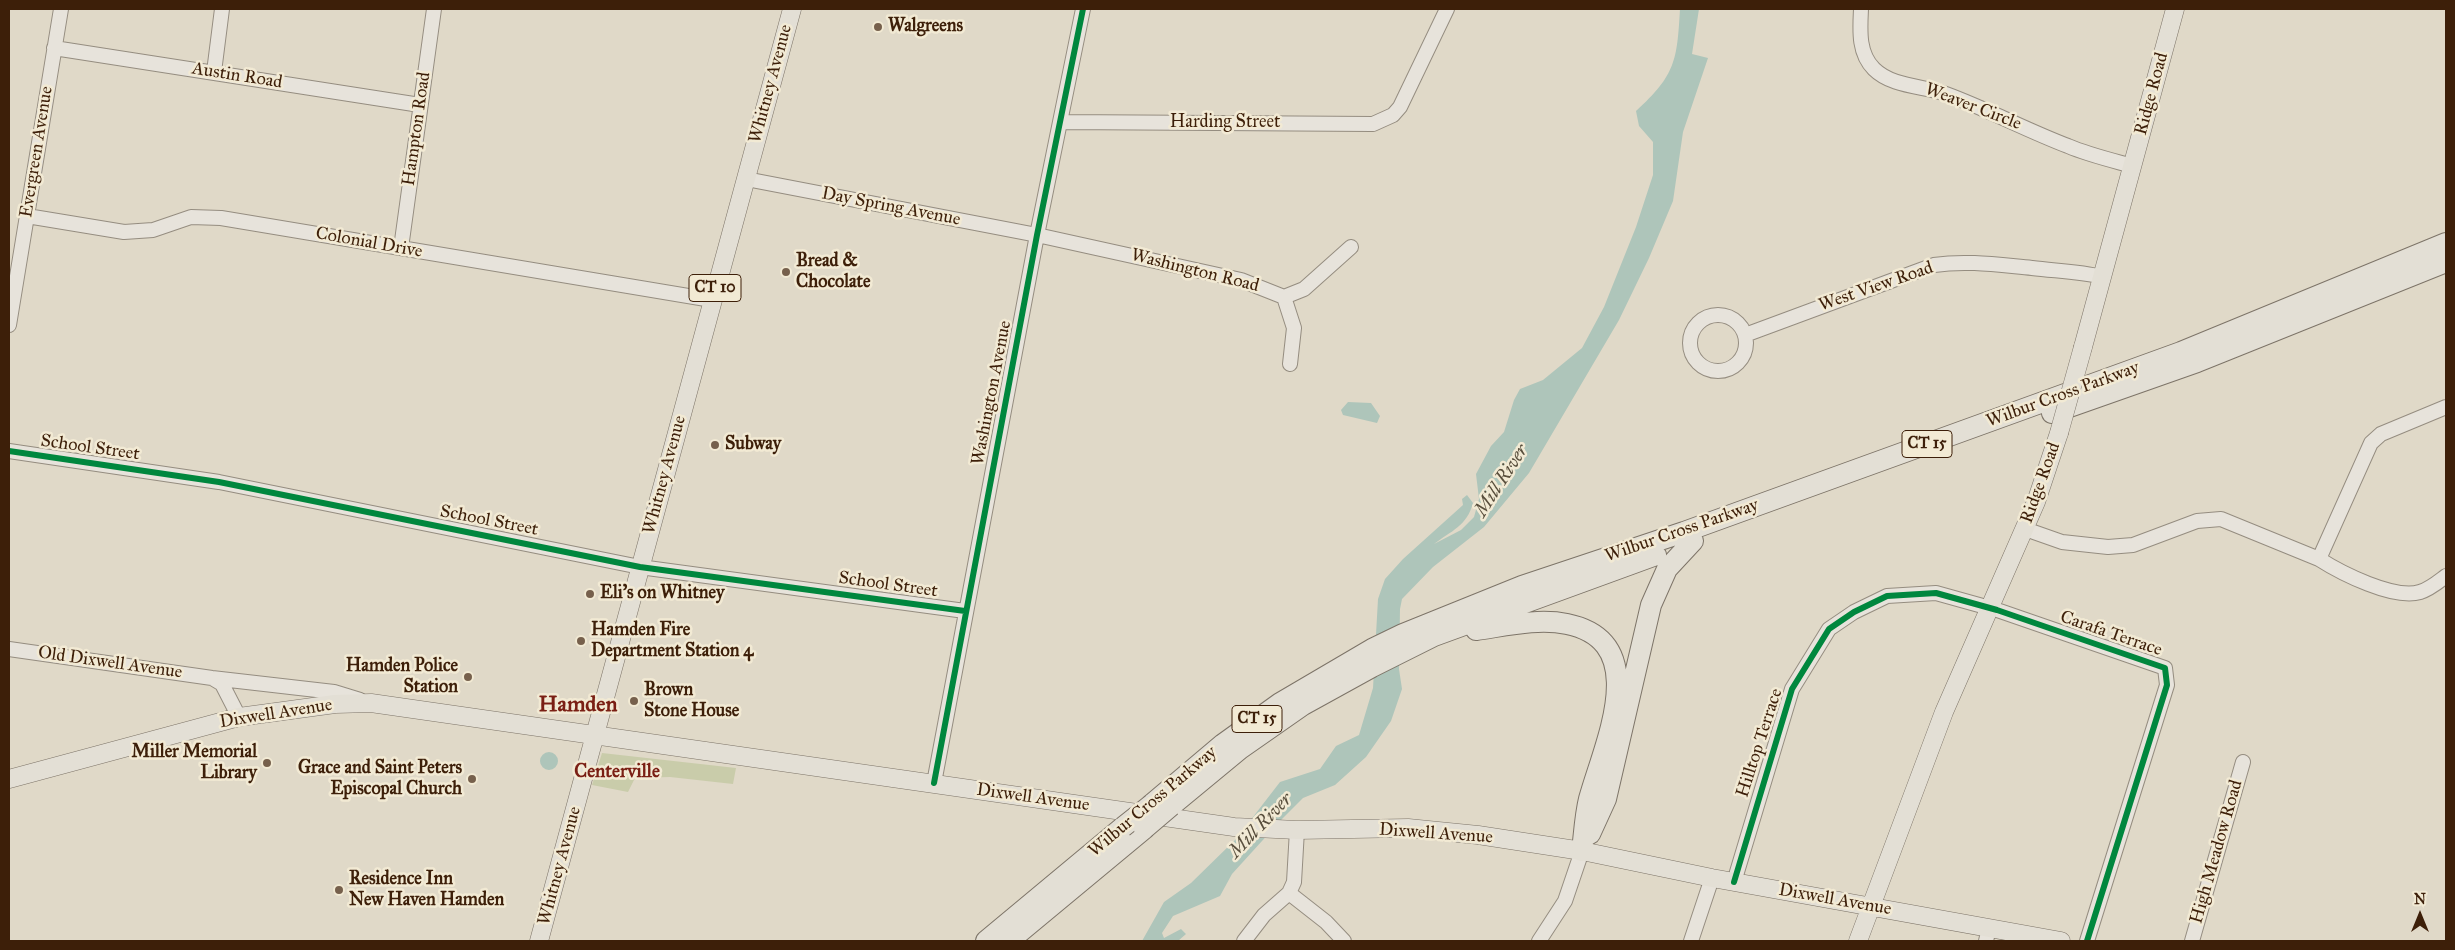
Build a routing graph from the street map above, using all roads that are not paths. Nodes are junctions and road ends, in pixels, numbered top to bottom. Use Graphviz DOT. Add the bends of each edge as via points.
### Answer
graph roads {
  1 [pos="61,9"];
  2 [pos="222,9"];
  3 [pos="434,9"];
  4 [pos="792,9"];
  5 [pos="1083,9"];
  6 [pos="1447,9"];
  7 [pos="1861,9"];
  8 [pos="2175,9"];
  9 [pos="54,48"];
  10 [pos="214,72"];
  11 [pos="420,105"];
  12 [pos="1060,122"];
  13 [pos="2133,166"];
  14 [pos="746,179"];
  15 [pos="27,216"];
  16 [pos="1037,235"];
  17 [pos="2446,243"];
  18 [pos="1351,247"];
  19 [pos="401,248"];
  20 [pos="2446,262"];
  21 [pos="2102,277"];
  22 [pos="1284,297"];
  23 [pos="712,300"];
  24 [pos="9,325"];
  25 [pos="1745,335"];
  26 [pos="1290,364"];
  27 [pos="2446,407"];
  28 [pos="9,451"];
  29 [pos="2025,529"];
  30 [pos="1694,541"];
  31 [pos="2319,559"];
  32 [pos="640,567"];
  33 [pos="2446,576"];
  34 [pos="1887,596"];
  35 [pos="1988,608"];
  36 [pos="965,611"];
  37 [pos="1434,636"];
  38 [pos="1403,643"];
  39 [pos="9,649"];
  40 [pos="212,678"];
  41 [pos="371,703"];
  42 [pos="239,717"];
  43 [pos="595,734"];
  44 [pos="2243,762"];
  45 [pos="9,779"];
  46 [pos="934,783"];
  47 [pos="1161,805"];
  48 [pos="1297,830"];
  49 [pos="1582,851"];
  50 [pos="1712,878"];
  51 [pos="1734,882"];
  52 [pos="1289,893"];
  53 [pos="1872,906"];
  54 [pos="1987,935"];
  55 [pos="539,941"];
  56 [pos="986,941"];
  57 [pos="1009,941"];
  58 [pos="1244,941"];
  59 [pos="1344,941"];
  60 [pos="1539,941"];
  61 [pos="1691,941"];
  62 [pos="1858,941"];
  63 [pos="2061,941"];
  64 [pos="2087,941"];
  65 [pos="2192,941"];
  1 -- 9 [label="street, Evergreen Avenue"];
  2 -- 10 [label="street"];
  3 -- 11 [label="street, Hampton Road"];
  4 -- 14 [label="main road, Whitney Avenue / CT 10"];
  5 -- 12 [label="street, Washington Avenue"];
  6 -- 12 [label="street, Harding Street" via="1404,100 1389,118 1372,124"];
  7 -- 13 [label="street, Weaver Circle" via="1862,48 1867,62 1876,71 1889,78 1975,104 2076,149"];
  8 -- 13 [label="main road, Ridge Road"];
  9 -- 10 [label="street, Austin Road"];
  9 -- 15 [label="street, Evergreen Avenue"];
  10 -- 11 [label="street, Austin Road"];
  11 -- 19 [label="street, Hampton Road"];
  12 -- 16 [label="street, Washington Avenue"];
  13 -- 21 [label="main road, Ridge Road"];
  14 -- 16 [label="street, Day Spring Avenue"];
  14 -- 23 [label="main road, Whitney Avenue / CT 10"];
  15 -- 19 [label="street, Colonial Drive" via="124,232 153,230 191,217 221,218"];
  15 -- 24 [label="street, Evergreen Avenue"];
  16 -- 22 [label="street, Washington Road" via="1241,280"];
  16 -- 36 [label="street, Washington Avenue"];
  17 -- 38 [label="highway, Wilbur Cross Parkway / CT 15" via="2181,352 1684,532 1522,586"];
  18 -- 22 [label="street" via="1304,290"];
  19 -- 23 [label="street, Colonial Drive"];
  20 -- 30 [label="highway, Wilbur Cross Parkway / CT 15" via="2197,362"];
  21 -- 25 [label="street, West View Road" via="1955,262 1934,265"];
  21 -- 29 [label="main road, Ridge Road, bridge" via="2059,433"];
  22 -- 26 [label="street" via="1294,328"];
  23 -- 32 [label="main road, Whitney Avenue / CT 10"];
  25 -- 25 [label="street" via="1735,321 1710,316 1692,333 1690,349 1704,368 1727,370 1742,358"];
  27 -- 31 [label="street" via="2381,434 2371,443"];
  28 -- 32 [label="street, School Street" via="219,482"];
  29 -- 31 [label="street" via="2062,542 2108,547 2133,545 2197,521 2221,519"];
  29 -- 35 [label="main road, Ridge Road"];
  30 -- 37 [label="highway, Wilbur Cross Parkway / CT 15"];
  30 -- 49 [label="highway" via="1667,570 1651,605 1606,799"];
  31 -- 33 [label="street" via="2343,574 2405,593 2431,588"];
  32 -- 36 [label="street, School Street"];
  32 -- 43 [label="main road, Whitney Avenue / CT 10"];
  34 -- 35 [label="street, Carafa Terrace" via="1936,593"];
  34 -- 51 [label="street, Hilltop Terrace" via="1829,629 1792,689"];
  35 -- 53 [label="main road, Ridge Road" via="1941,721"];
  35 -- 64 [label="street, Carafa Terrace" via="2165,668 2167,685"];
  36 -- 46 [label="street, Washington Avenue"];
  37 -- 38 [label="highway, Wilbur Cross Parkway / CT 15"];
  37 -- 49 [label="highway" via="1528,624 1566,624 1592,633 1608,649 1617,668 1615,713 1589,802"];
  38 -- 47 [label="highway, Wilbur Cross Parkway / CT 15" via="1372,658"];
  39 -- 40 [label="street, Old Dixwell Avenue"];
  40 -- 41 [label="street, Old Dixwell Avenue" via="334,692"];
  40 -- 42 [label="street" via="222,684"];
  41 -- 42 [label="main road, Dixwell Avenue" via="335,704"];
  41 -- 43 [label="main road, Dixwell Avenue"];
  42 -- 45 [label="main road, Dixwell Avenue"];
  43 -- 46 [label="main road, Dixwell Avenue"];
  43 -- 55 [label="main road, Whitney Avenue"];
  44 -- 65 [label="street, High Meadow Road"];
  46 -- 48 [label="main road, Dixwell Avenue" via="1241,827"];
  47 -- 56 [label="highway, Wilbur Cross Parkway / CT 15, bridge" via="1123,827"];
  47 -- 57 [label="highway, Wilbur Cross Parkway / CT 15, bridge" via="1144,829"];
  48 -- 49 [label="main road, Dixwell Avenue" via="1442,830"];
  48 -- 52 [label="street" via="1294,882"];
  49 -- 50 [label="main road, Dixwell Avenue"];
  49 -- 60 [label="street" via="1565,901"];
  50 -- 51 [label="main road, Dixwell Avenue"];
  50 -- 61 [label="street"];
  51 -- 53 [label="main road, Dixwell Avenue"];
  52 -- 58 [label="street" via="1264,915"];
  52 -- 59 [label="street"];
  53 -- 54 [label="main road, Dixwell Avenue"];
  53 -- 62 [label="main road, Ridge Road"];
  54 -- 63 [label="main road, Dixwell Avenue"];
}
